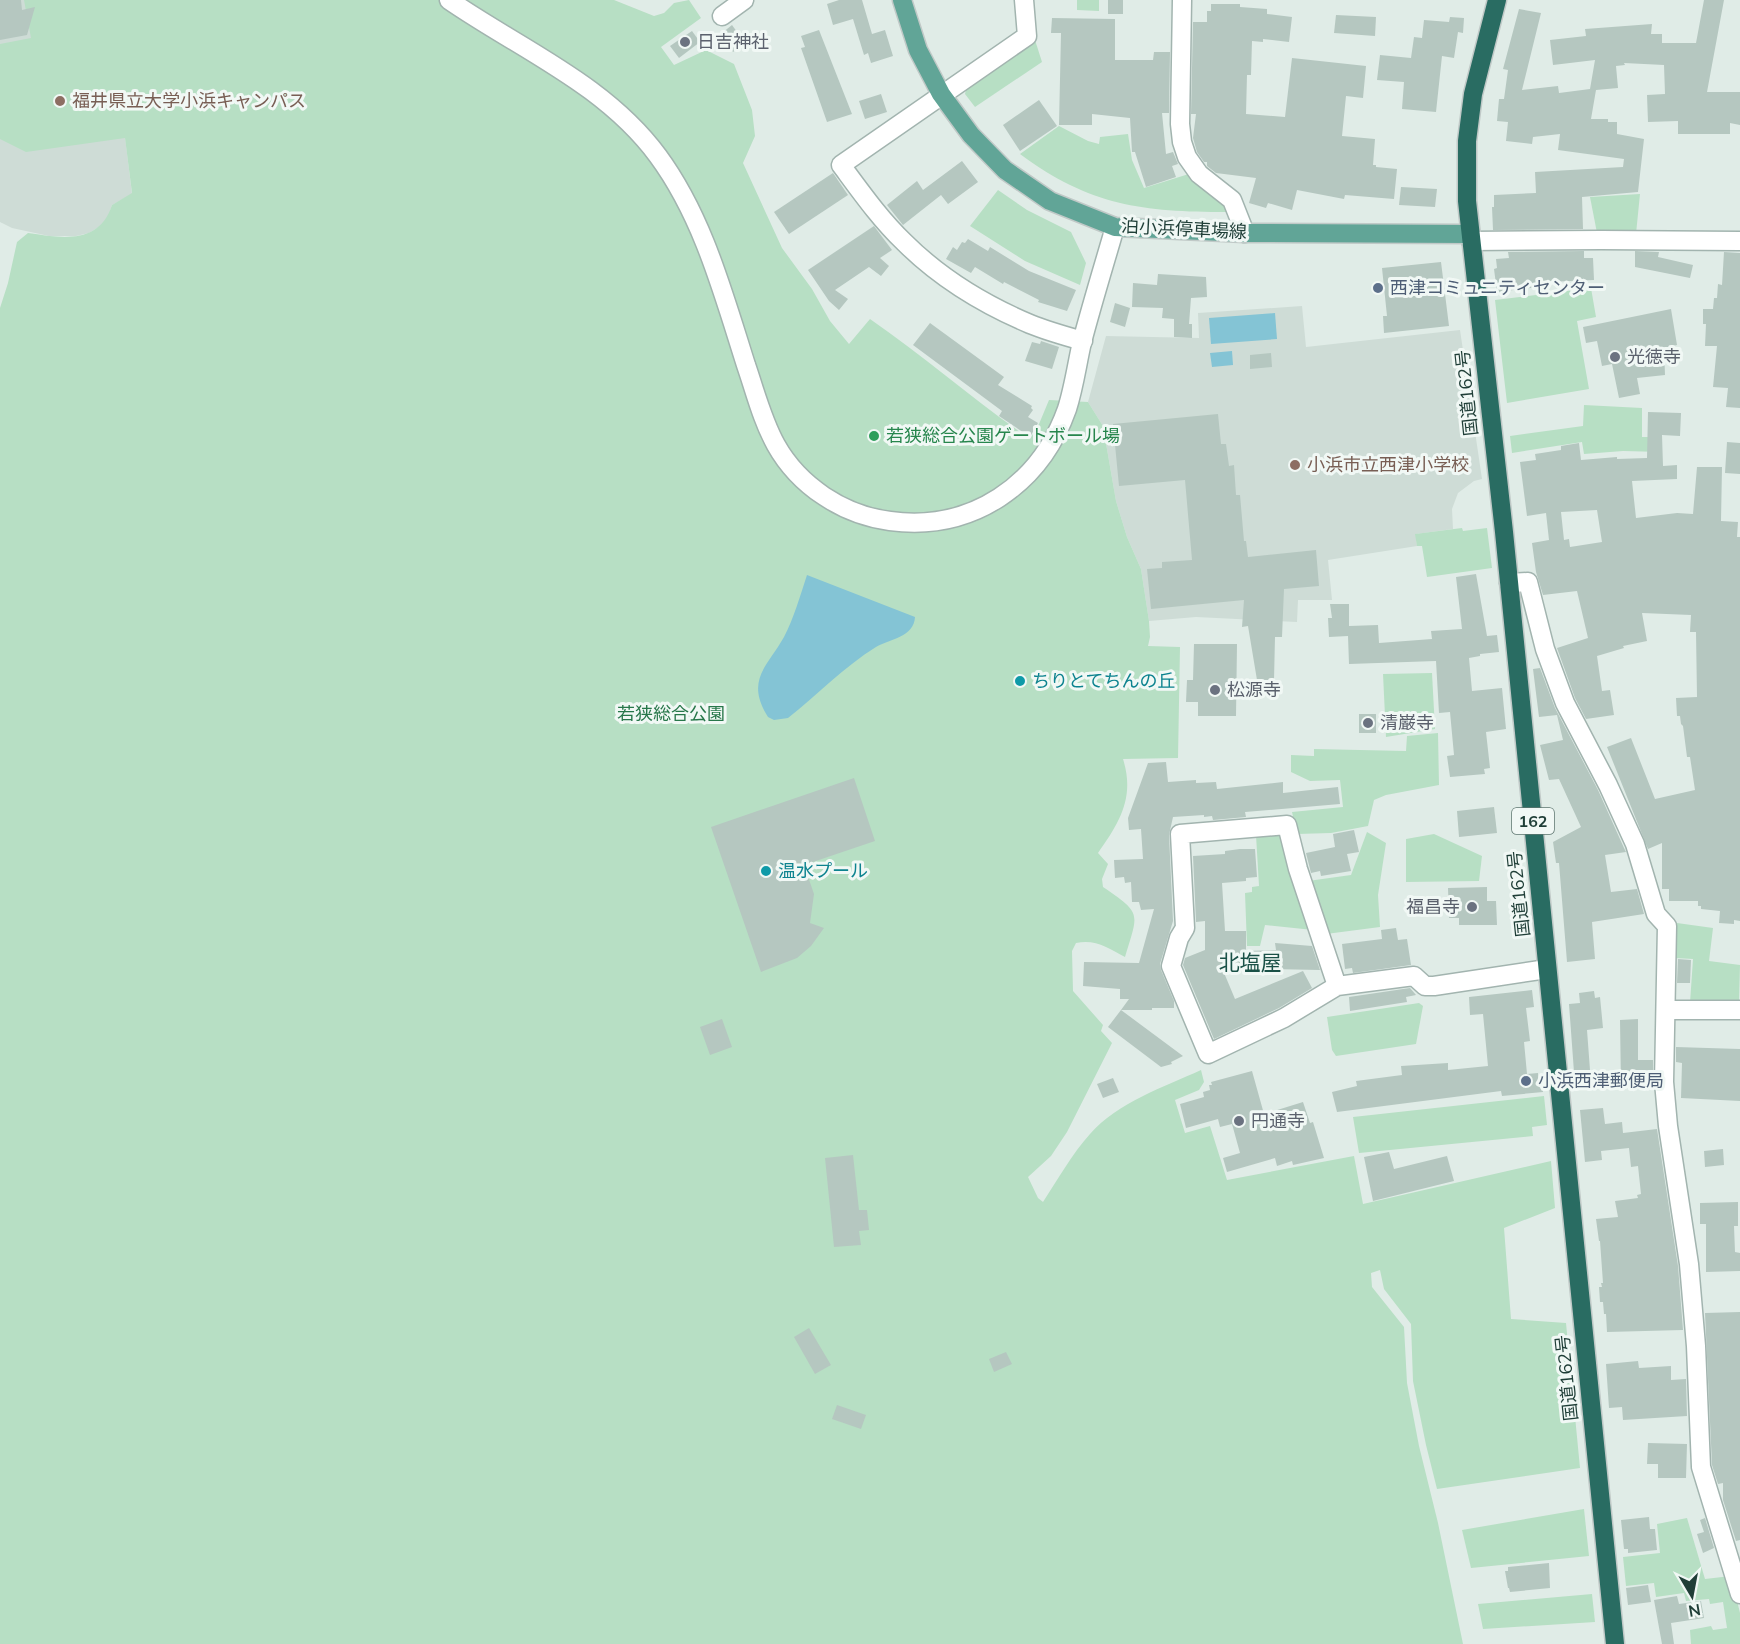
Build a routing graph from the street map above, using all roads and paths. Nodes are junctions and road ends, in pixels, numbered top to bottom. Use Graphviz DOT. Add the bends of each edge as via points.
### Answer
graph roads {
  1 [pos="449,0"];
  2 [pos="744,0"];
  3 [pos="902,0"];
  4 [pos="1024,0"];
  5 [pos="1182,0"];
  6 [pos="1497,0"];
  7 [pos="722,16"];
  8 [pos="942,94"];
  9 [pos="1115,227"];
  10 [pos="1245,233"];
  11 [pos="1471,237"];
  12 [pos="1740,241"];
  13 [pos="1083,341"];
  14 [pos="1509,583"];
  15 [pos="1547,969"];
  16 [pos="1337,986"];
  17 [pos="1666,1010"];
  18 [pos="1740,1010"];
  19 [pos="1740,1594"];
  20 [pos="1615,1644"];
  1 -- 13 [label="street" via="595,92 657,154 698,228 776,446 810,487 839,505 886,521 933,521 985,506 1011,489 1031,472 1051,443 1067,408"];
  2 -- 7 [label="street"];
  3 -- 8 [label="main road, 泊小浜停車場線" via="918,50"];
  4 -- 8 [label="street" via="1027,36"];
  5 -- 10 [label="street" via="1182,142 1199,174 1232,200"];
  6 -- 11 [label="highway, 国道162号 / 162" via="1473,94 1467,141"];
  8 -- 9 [label="main road, 泊小浜停車場線" via="971,135 1005,170 1050,201"];
  8 -- 13 [label="street" via="841,165 905,243 942,274 1031,325"];
  9 -- 10 [label="main road, 泊小浜停車場線"];
  9 -- 13 [label="street"];
  10 -- 11 [label="main road, 泊小浜停車場線"];
  11 -- 12 [label="street"];
  11 -- 14 [label="highway, 国道162号 / 162"];
  14 -- 15 [label="highway, 国道162号 / 162"];
  14 -- 17 [label="street" via="1528,582 1545,650 1565,703 1635,844 1656,914 1667,926"];
  15 -- 16 [label="street" via="1434,986 1425,986 1414,976"];
  15 -- 20 [label="highway, 国道162号 / 162"];
  16 -- 16 [label="street" via="1284,1018 1208,1054 1171,966 1185,928 1180,834 1287,825"];
  17 -- 18 [label="street"];
  17 -- 19 [label="street" via="1668,1126 1689,1264 1701,1467"];
}
